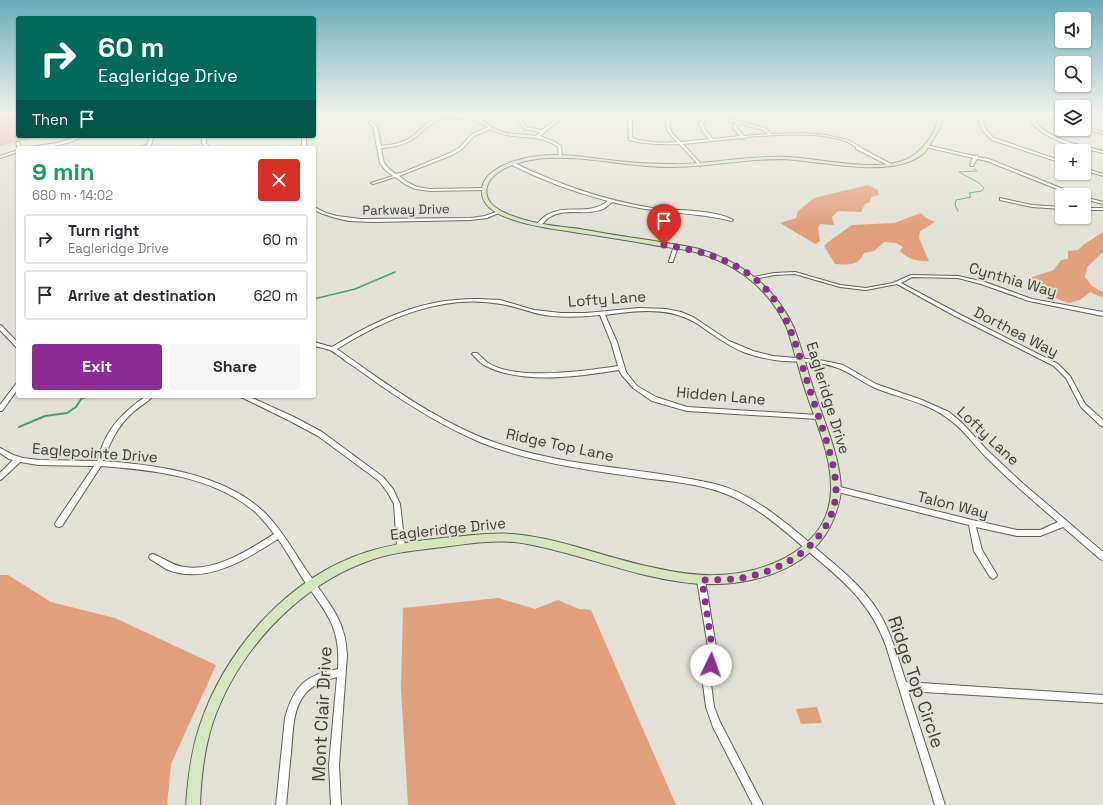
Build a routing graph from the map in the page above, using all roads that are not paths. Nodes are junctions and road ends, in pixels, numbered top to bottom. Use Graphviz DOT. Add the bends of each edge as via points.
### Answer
graph roads {
  1 [pos="13,153"];
  2 [pos="380,153"];
  3 [pos="455,153"];
  4 [pos="561,153"];
  5 [pos="689,153"];
  6 [pos="868,153"];
  7 [pos="922,153"];
  8 [pos="959,153"];
  9 [pos="1033,153"];
  10 [pos="561,156"];
  11 [pos="976,156"];
  12 [pos="0,157"];
  13 [pos="1055,160"];
  14 [pos="511,164"];
  15 [pos="890,164"];
  16 [pos="700,165"];
  17 [pos="972,165"];
  18 [pos="1091,171"];
  19 [pos="1103,175"];
  20 [pos="396,177"];
  21 [pos="373,183"];
  22 [pos="1058,188"];
  23 [pos="484,189"];
  24 [pos="1001,199"];
  25 [pos="612,200"];
  26 [pos="1091,200"];
  27 [pos="1103,203"];
  28 [pos="1055,208"];
  29 [pos="316,209"];
  30 [pos="1091,209"];
  31 [pos="1103,209"];
  32 [pos="499,212"];
  33 [pos="731,220"];
  34 [pos="538,225"];
  35 [pos="676,247"];
  36 [pos="671,261"];
  37 [pos="754,278"];
  38 [pos="898,283"];
  39 [pos="602,314"];
  40 [pos="1103,314"];
  41 [pos="0,327"];
  42 [pos="16,344"];
  43 [pos="316,345"];
  44 [pos="333,349"];
  45 [pos="475,354"];
  46 [pos="800,360"];
  47 [pos="621,368"];
  48 [pos="16,388"];
  49 [pos="147,398"];
  50 [pos="247,398"];
  51 [pos="0,409"];
  52 [pos="818,417"];
  53 [pos="1103,424"];
  54 [pos="0,450"];
  55 [pos="18,460"];
  56 [pos="99,464"];
  57 [pos="0,477"];
  58 [pos="836,489"];
  59 [pos="972,523"];
  60 [pos="1064,523"];
  61 [pos="59,524"];
  62 [pos="279,535"];
  63 [pos="401,547"];
  64 [pos="809,547"];
  65 [pos="153,557"];
  66 [pos="1103,557"];
  67 [pos="993,575"];
  68 [pos="702,580"];
  69 [pos="312,585"];
  70 [pos="342,672"];
  71 [pos="903,686"];
  72 [pos="1103,699"];
  73 [pos="193,805"];
  74 [pos="281,805"];
  75 [pos="336,805"];
  76 [pos="758,805"];
  77 [pos="940,805"];
  1 -- 12 [label="street"];
  2 -- 20 [label="street" via="382,163"];
  3 -- 20 [label="street"];
  4 -- 10 [label="street"];
  5 -- 16 [label="street"];
  6 -- 15 [label="street"];
  7 -- 15 [label="main road" via="904,162"];
  8 -- 11 [label="street"];
  9 -- 13 [label="street"];
  10 -- 14 [label="main road" via="536,157"];
  10 -- 16 [label="main road" via="642,165"];
  11 -- 17 [label="street"];
  11 -- 22 [label="street"];
  14 -- 23 [label="main road" via="493,174"];
  14 -- 25 [label="street" via="543,179"];
  15 -- 16 [label="main road" via="858,165 773,158"];
  18 -- 19 [label="street"];
  20 -- 21 [label="street"];
  20 -- 23 [label="street" via="412,186 425,189"];
  23 -- 32 [label="main road, Eagleridge Drive" via="487,201"];
  24 -- 28 [label="street" via="1032,206"];
  25 -- 33 [label="street"];
  25 -- 34 [label="street" via="605,207 593,211 552,213"];
  26 -- 27 [label="street"];
  29 -- 32 [label="street, Parkway Drive" via="339,217 369,221 471,219"];
  30 -- 31 [label="street"];
  32 -- 34 [label="main road, Eagleridge Drive"];
  34 -- 35 [label="main road, Eagleridge Drive"];
  35 -- 36 [label="street"];
  35 -- 37 [label="main road, Eagleridge Drive" via="722,259"];
  37 -- 38 [label="street, Cynthia Way" via="774,274 806,275 834,285 858,288 879,288"];
  37 -- 46 [label="main road, Eagleridge Drive" via="784,314"];
  38 -- 40 [label="street, Cynthia Way" via="914,276 963,278 1031,300"];
  38 -- 53 [label="street, Dorthea Way" via="1056,365 1068,377 1083,405"];
  39 -- 44 [label="street, Lofty Lane" via="557,314 494,302 447,301 420,307 379,322"];
  39 -- 46 [label="street, Lofty Lane" via="640,308 673,312 699,322 722,339 745,351 769,358"];
  39 -- 47 [label="street, Hidden Lane" via="614,342"];
  41 -- 42 [label="street"];
  43 -- 44 [label="street, Ridge Top Lane"];
  44 -- 64 [label="street, Ridge Top Lane" via="439,419 485,441 519,453 701,484 728,491 757,507"];
  45 -- 47 [label="street" via="489,366 527,374 565,375"];
  46 -- 52 [label="main road, Eagleridge Drive"];
  46 -- 60 [label="street, Lofty Lane" via="820,361 839,366 873,384 926,403 946,414 960,424 990,457"];
  47 -- 52 [label="street, Hidden Lane" via="630,382 644,394 679,408"];
  48 -- 51 [label="street"];
  49 -- 56 [label="street" via="118,424 110,436"];
  50 -- 63 [label="street" via="320,434 381,478 391,490 397,504"];
  52 -- 58 [label="main road, Eagleridge Drive"];
  54 -- 55 [label="street, Eaglepointe Drive"];
  55 -- 56 [label="street, Eaglepointe Drive"];
  55 -- 57 [label="street"];
  56 -- 61 [label="street"];
  56 -- 62 [label="street, Eaglepointe Drive" via="158,470 208,481 248,503"];
  58 -- 59 [label="street, Talon Way"];
  58 -- 64 [label="main road, Eagleridge Drive" via="831,516"];
  59 -- 60 [label="street, Talon Way" via="1028,534 1047,531"];
  59 -- 67 [label="street" via="978,551"];
  60 -- 66 [label="street, Lofty Lane"];
  62 -- 65 [label="street" via="236,561 211,569 178,569 162,564"];
  62 -- 69 [label="street, Eaglepointe Drive"];
  63 -- 68 [label="main road, Eagleridge Drive" via="509,537 559,547 669,576"];
  63 -- 69 [label="main road, Eagleridge Drive" via="359,560"];
  64 -- 68 [label="main road, Eagleridge Drive" via="788,561 758,574 740,578"];
  64 -- 71 [label="street, Ridge Top Circle" via="846,579 868,603 884,630"];
  68 -- 76 [label="street" via="712,647 707,684 710,707 716,724"];
  69 -- 70 [label="street, Mont Clair Drive" via="339,628"];
  69 -- 73 [label="main road, Eagleridge Drive" via="278,612 254,638 221,690 199,751"];
  70 -- 74 [label="street" via="315,679 300,692 294,705 290,718"];
  70 -- 75 [label="street, Mont Clair Drive" via="334,765"];
  71 -- 72 [label="street"];
  71 -- 77 [label="street, Ridge Top Circle"];
}
